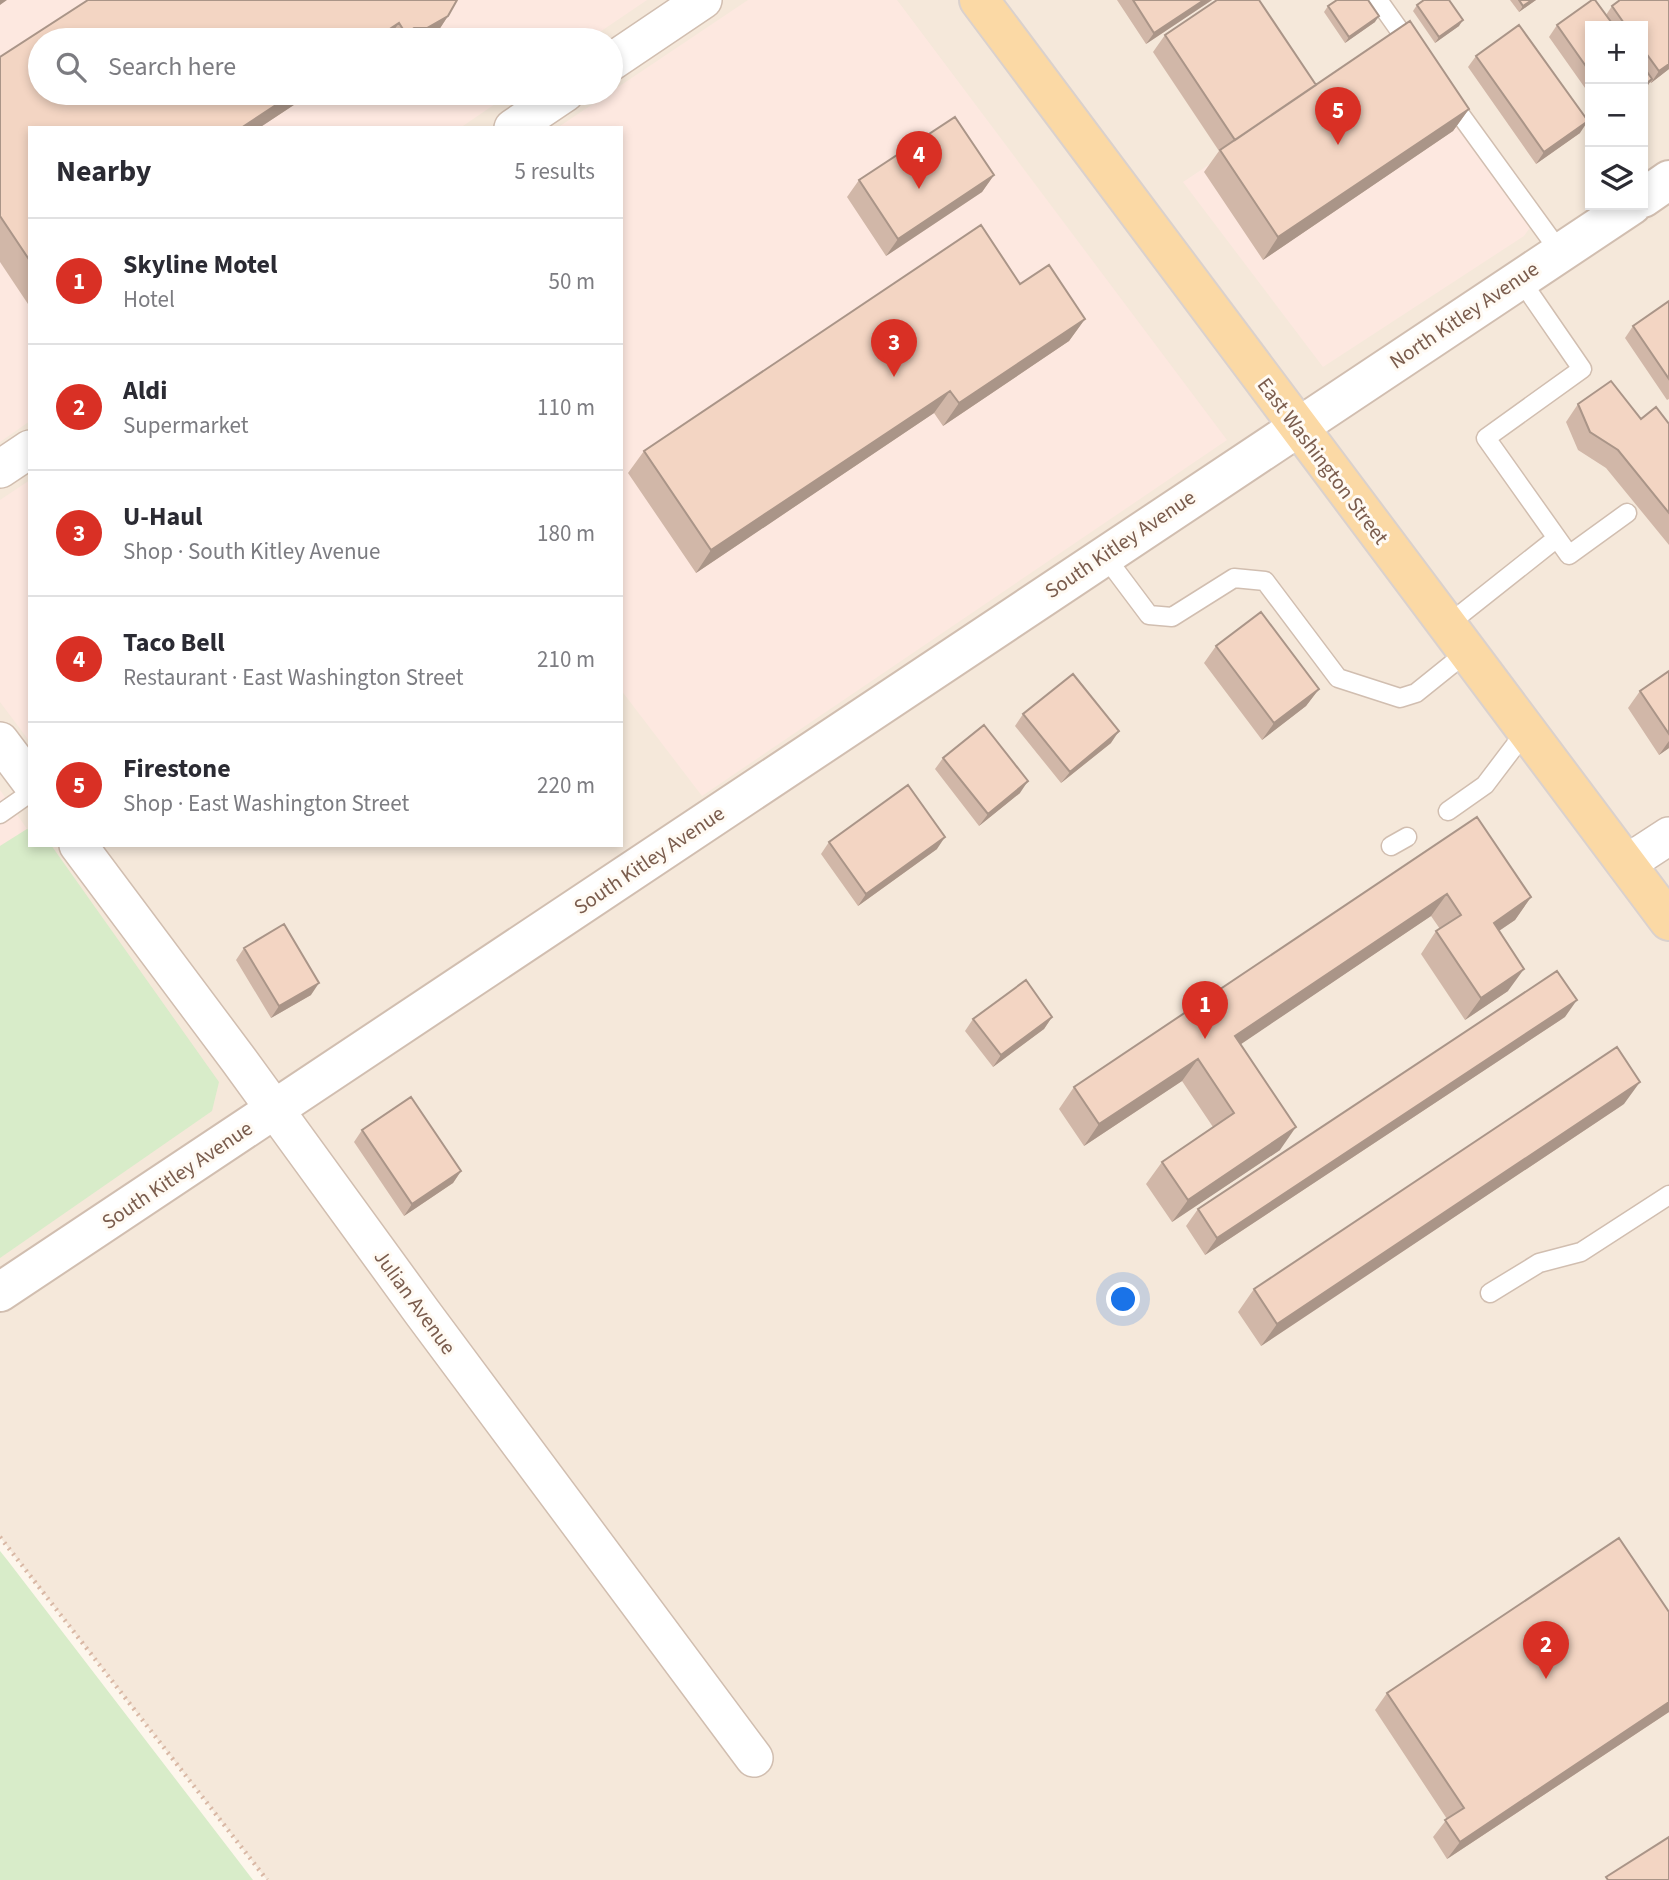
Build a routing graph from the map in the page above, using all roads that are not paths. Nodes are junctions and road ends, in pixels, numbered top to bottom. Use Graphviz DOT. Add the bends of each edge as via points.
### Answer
graph roads {
  1 [pos="703,0"];
  2 [pos="979,0"];
  3 [pos="1380,1"];
  4 [pos="623,54"];
  5 [pos="1427,67"];
  6 [pos="1442,89"];
  7 [pos="547,105"];
  8 [pos="516,126"];
  9 [pos="1669,180"];
  10 [pos="1648,195"];
  11 [pos="1624,210"];
  12 [pos="1560,252"];
  13 [pos="1520,279"];
  14 [pos="1297,426"];
  15 [pos="28,451"];
  16 [pos="0,469"];
  17 [pos="1627,513"];
  18 [pos="1557,538"];
  19 [pos="1104,555"];
  20 [pos="1456,639"];
  21 [pos="1526,731"];
  22 [pos="0,741"];
  23 [pos="28,778"];
  24 [pos="28,794"];
  25 [pos="1448,811"];
  26 [pos="0,814"];
  27 [pos="1669,836"];
  28 [pos="79,847"];
  29 [pos="1626,864"];
  30 [pos="1669,921"];
  31 [pos="274,1110"];
  32 [pos="1669,1195"];
  33 [pos="0,1292"];
  34 [pos="1490,1293"];
  35 [pos="758,1763"];
  1 -- 4 [label="street"];
  2 -- 14 [label="main road, East Washington Street"];
  3 -- 5 [label="lane"];
  6 -- 12 [label="lane"];
  7 -- 8 [label="street"];
  9 -- 10 [label="street"];
  11 -- 12 [label="street, North Kitley Avenue"];
  12 -- 13 [label="street, North Kitley Avenue"];
  13 -- 14 [label="street, North Kitley Avenue"];
  13 -- 18 [label="lane" via="1582,369 1486,438"];
  14 -- 19 [label="street, South Kitley Avenue"];
  14 -- 20 [label="main road, East Washington Street"];
  15 -- 16 [label="street"];
  17 -- 18 [label="lane" via="1569,555"];
  18 -- 20 [label="lane"];
  19 -- 20 [label="lane" via="1149,615 1172,617 1234,579 1265,581 1338,678 1400,698 1416,693"];
  19 -- 31 [label="street, South Kitley Avenue"];
  20 -- 21 [label="main road, East Washington Street"];
  21 -- 25 [label="lane" via="1485,785"];
  21 -- 29 [label="main road, East Washington Street"];
  22 -- 23 [label="street"];
  24 -- 26 [label="lane"];
  27 -- 29 [label="street"];
  28 -- 31 [label="street, Julian Avenue"];
  29 -- 30 [label="main road, East Washington Street"];
  31 -- 33 [label="street, South Kitley Avenue"];
  31 -- 35 [label="street, Julian Avenue"];
  32 -- 34 [label="lane" via="1581,1252 1539,1263"];
}
